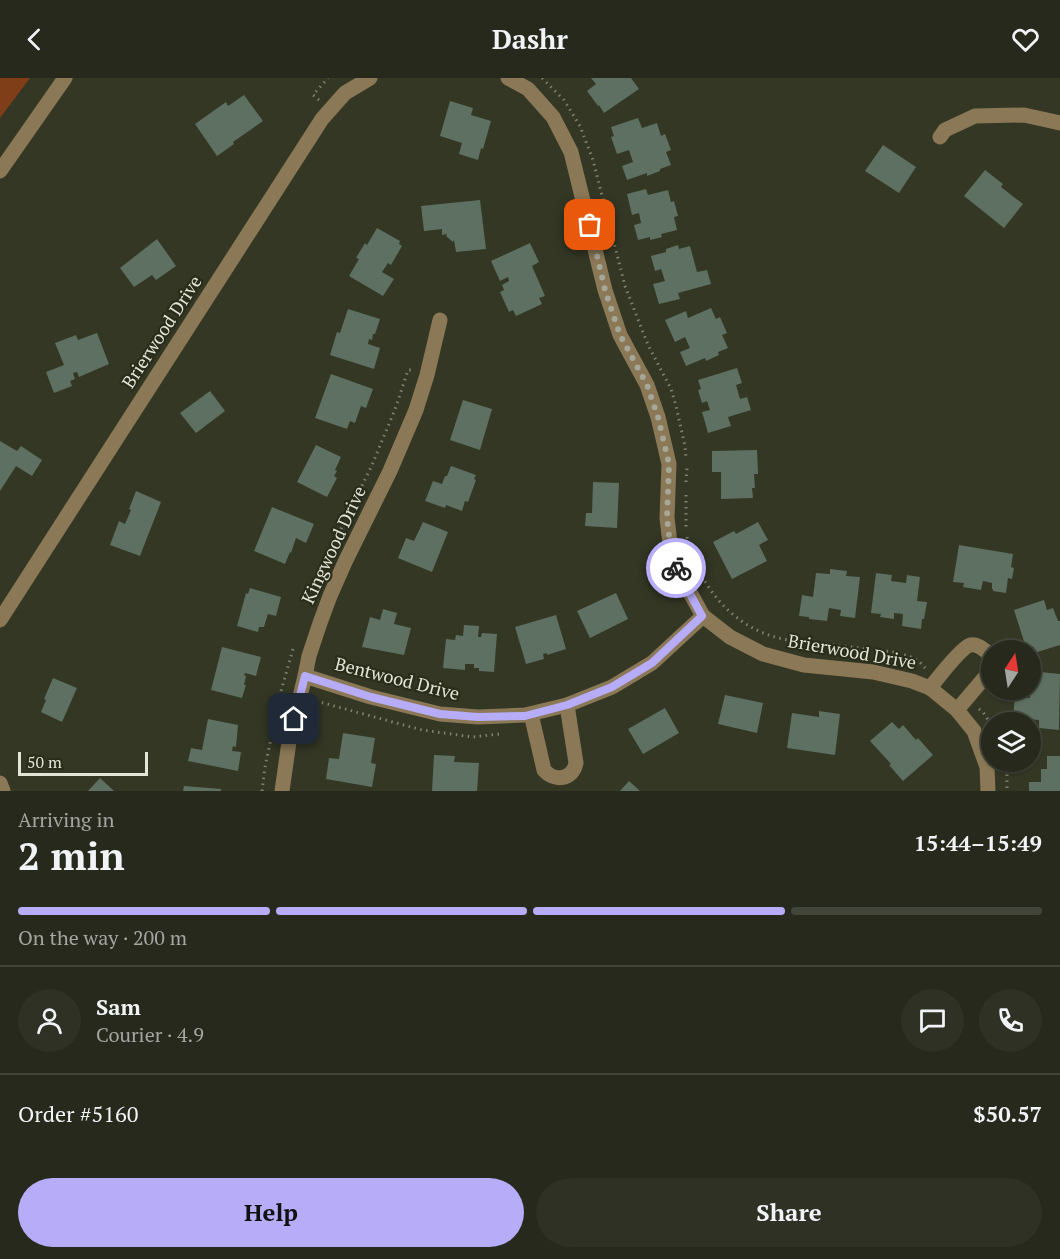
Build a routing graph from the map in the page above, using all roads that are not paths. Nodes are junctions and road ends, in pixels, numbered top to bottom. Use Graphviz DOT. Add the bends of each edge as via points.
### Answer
graph roads {
  1 [pos="65,78"];
  2 [pos="370,78"];
  3 [pos="508,78"];
  4 [pos="1060,123"];
  5 [pos="940,137"];
  6 [pos="0,171"];
  7 [pos="440,320"];
  8 [pos="702,616"];
  9 [pos="0,620"];
  10 [pos="981,647"];
  11 [pos="305,676"];
  12 [pos="981,682"];
  13 [pos="933,685"];
  14 [pos="567,705"];
  15 [pos="957,710"];
  16 [pos="531,714"];
  17 [pos="0,783"];
  18 [pos="3,791"];
  19 [pos="282,791"];
  20 [pos="988,791"];
  1 -- 6 [label="street"];
  2 -- 9 [label="street, Brierwood Drive" via="345,93 322,119"];
  3 -- 8 [label="street, Brierwood Drive" via="528,89 553,117 571,152 605,290 620,335 647,385 658,417 669,464 667,518 672,561"];
  4 -- 5 [label="street" via="1024,115 975,116 945,130"];
  7 -- 11 [label="street, Kingwood Drive" via="416,410 330,596"];
  8 -- 13 [label="street, Brierwood Drive" via="730,637 763,654 804,665 873,672"];
  8 -- 14 [label="street, Bentwood Drive" via="652,663 612,687"];
  10 -- 13 [label="street" via="970,645 963,650"];
  11 -- 16 [label="street, Bentwood Drive" via="440,714"];
  11 -- 19 [label="street, Kingwood Drive"];
  12 -- 15 [label="street"];
  13 -- 15 [label="street, Brierwood Drive"];
  14 -- 16 [label="street, Bentwood Drive"];
  14 -- 16 [label="street" via="576,763 572,774 564,778 548,776 543,770"];
  15 -- 20 [label="street, Brierwood Drive" via="974,731 987,767"];
  17 -- 18 [label="street"];
}
